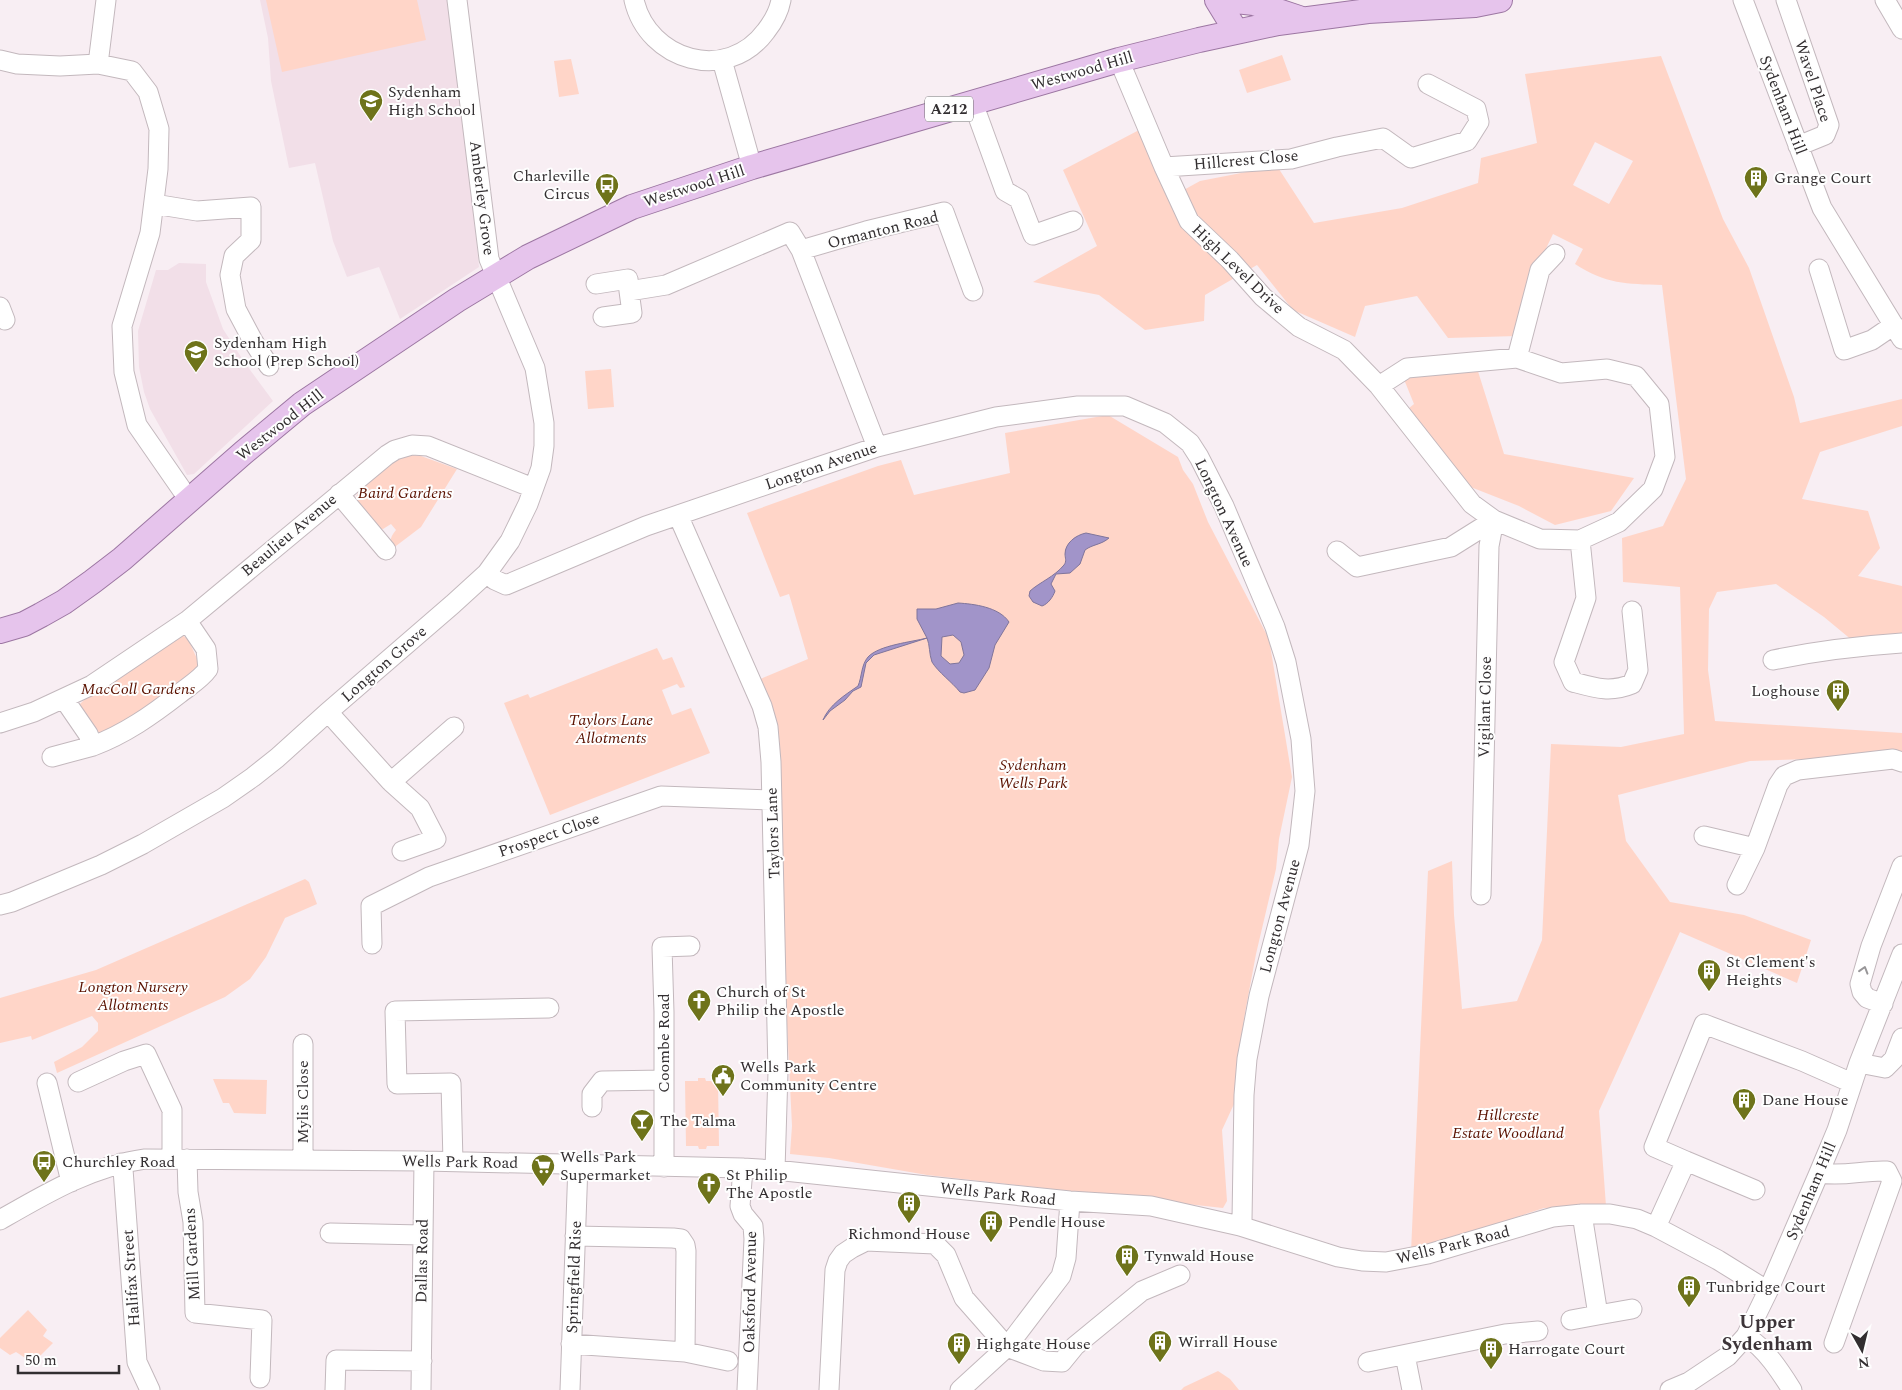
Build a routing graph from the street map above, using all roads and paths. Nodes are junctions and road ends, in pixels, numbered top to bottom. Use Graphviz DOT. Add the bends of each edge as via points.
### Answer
graph roads {
  1 [pos="106,0"];
  2 [pos="457,0"];
  3 [pos="634,0"];
  4 [pos="780,0"];
  5 [pos="1228,0"];
  6 [pos="1500,0"];
  7 [pos="1743,0"];
  8 [pos="1786,0"];
  9 [pos="1885,0"];
  10 [pos="1305,20"];
  11 [pos="1278,23"];
  12 [pos="1902,29"];
  13 [pos="1236,31"];
  14 [pos="0,60"];
  15 [pos="722,60"];
  16 [pos="1119,60"];
  17 [pos="98,64"];
  18 [pos="1428,84"];
  19 [pos="973,103"];
  20 [pos="1798,146"];
  21 [pos="752,167"];
  22 [pos="1164,167"];
  23 [pos="154,204"];
  24 [pos="1073,221"];
  25 [pos="802,250"];
  26 [pos="1556,254"];
  27 [pos="1819,269"];
  28 [pos="496,276"];
  29 [pos="596,284"];
  30 [pos="629,291"];
  31 [pos="972,291"];
  32 [pos="603,317"];
  33 [pos="1898,332"];
  34 [pos="1516,358"];
  35 [pos="269,366"];
  36 [pos="1379,386"];
  37 [pos="876,447"];
  38 [pos="534,488"];
  39 [pos="339,494"];
  40 [pos="189,500"];
  41 [pos="678,515"];
  42 [pos="1494,520"];
  43 [pos="1580,540"];
  44 [pos="386,550"];
  45 [pos="1338,551"];
  46 [pos="487,573"];
  47 [pos="1632,611"];
  48 [pos="187,621"];
  49 [pos="0,631"];
  50 [pos="1902,643"];
  51 [pos="1773,660"];
  52 [pos="64,699"];
  53 [pos="328,712"];
  54 [pos="0,723"];
  55 [pos="454,727"];
  56 [pos="93,746"];
  57 [pos="52,757"];
  58 [pos="1902,762"];
  59 [pos="391,782"];
  60 [pos="772,800"];
  61 [pos="1704,836"];
  62 [pos="1755,848"];
  63 [pos="402,851"];
  64 [pos="1902,866"];
  65 [pos="1737,885"];
  66 [pos="1481,895"];
  67 [pos="0,905"];
  68 [pos="372,944"];
  69 [pos="690,946"];
  70 [pos="1902,954"];
  71 [pos="1883,1004"];
  72 [pos="549,1008"];
  73 [pos="1902,1038"];
  74 [pos="304,1044"];
  75 [pos="1859,1063"];
  76 [pos="664,1080"];
  77 [pos="78,1082"];
  78 [pos="47,1083"];
  79 [pos="1852,1083"];
  80 [pos="592,1107"];
  81 [pos="180,1158"];
  82 [pos="303,1160"];
  83 [pos="424,1161"];
  84 [pos="1686,1161"];
  85 [pos="453,1162"];
  86 [pos="121,1163"];
  87 [pos="578,1164"];
  88 [pos="664,1167"];
  89 [pos="744,1168"];
  90 [pos="775,1170"];
  91 [pos="1819,1173"];
  92 [pos="71,1182"];
  93 [pos="1755,1190"];
  94 [pos="1070,1201"];
  95 [pos="1582,1214"];
  96 [pos="0,1220"];
  97 [pos="1240,1226"];
  98 [pos="1656,1227"];
  99 [pos="330,1232"];
  100 [pos="422,1234"];
  101 [pos="576,1236"];
  102 [pos="1180,1275"];
  103 [pos="1768,1291"];
  104 [pos="1632,1310"];
  105 [pos="1598,1315"];
  106 [pos="1571,1320"];
  107 [pos="1538,1331"];
  108 [pos="1746,1336"];
  109 [pos="1834,1343"];
  110 [pos="571,1344"];
  111 [pos="1007,1347"];
  112 [pos="685,1352"];
  113 [pos="1405,1355"];
  114 [pos="728,1361"];
  115 [pos="422,1362"];
  116 [pos="1368,1362"];
  117 [pos="260,1378"];
  118 [pos="150,1390"];
  119 [pos="335,1390"];
  120 [pos="421,1390"];
  121 [pos="570,1390"];
  122 [pos="747,1390"];
  123 [pos="829,1390"];
  124 [pos="960,1390"];
  125 [pos="1412,1390"];
  126 [pos="1670,1390"];
  127 [pos="1792,1390"];
  1 -- 17 [label="street"];
  2 -- 28 [label="street, Amberley Grove" via="489,259"];
  3 -- 15 [label="street" via="644,26 657,42 673,53 698,60"];
  4 -- 15 [label="street" via="773,22 760,39 739,54"];
  5 -- 10 [label="main road" via="1254,3"];
  5 -- 11 [label="main road"];
  5 -- 13 [label="main road"];
  6 -- 10 [label="main road, Westwood Hill / A212" via="1475,5 1368,11"];
  7 -- 20 [label="street, Sydenham Hill"];
  8 -- 20 [label="street, Wavel Place" via="1829,125 1825,135"];
  9 -- 12 [label="street"];
  10 -- 11 [label="main road, Westwood Hill / A212"];
  11 -- 13 [label="main road, Westwood Hill / A212"];
  13 -- 16 [label="main road, Westwood Hill / A212"];
  14 -- 17 [label="street" via="60,66"];
  15 -- 21 [label="street"];
  16 -- 19 [label="main road, Westwood Hill / A212"];
  16 -- 22 [label="street, High Level Drive"];
  17 -- 23 [label="street" via="132,71 148,92 159,129"];
  18 -- 22 [label="street, Hillcrest Close" via="1476,109 1479,122 1467,141 1411,158 1383,138 1291,159"];
  19 -- 21 [label="main road, Westwood Hill / A212"];
  19 -- 24 [label="street" via="1005,191 1019,199 1033,235"];
  20 -- 33 [label="street, Sydenham Hill" via="1822,208"];
  21 -- 28 [label="main road, Westwood Hill / A212" via="624,210"];
  22 -- 36 [label="street, High Level Drive" via="1188,221 1230,260 1263,297 1299,327 1344,350"];
  23 -- 35 [label="street" via="197,210 250,207 251,240 234,256 230,275 236,309"];
  23 -- 40 [label="street" via="150,233 122,326 124,372 137,425"];
  25 -- 30 [label="street" via="790,232 666,285"];
  25 -- 31 [label="street, Ormanton Road" via="944,212"];
  25 -- 37 [label="street"];
  26 -- 34 [label="street" via="1540,270"];
  27 -- 33 [label="street" via="1844,350"];
  28 -- 38 [label="street, Longton Grove" via="535,368 540,390 544,446"];
  28 -- 40 [label="main road, Westwood Hill / A212" via="302,404"];
  29 -- 30 [label="street" via="628,279"];
  30 -- 32 [label="street" via="641,312"];
  34 -- 36 [label="street, High Level Drive" via="1407,368"];
  34 -- 43 [label="street, High Level Drive" via="1561,373 1607,369 1636,376 1659,404 1665,458 1653,489 1619,522"];
  36 -- 42 [label="street, High Level Drive" via="1472,504"];
  37 -- 41 [label="street, Longton Avenue"];
  37 -- 97 [label="street, Longton Avenue" via="996,417 1078,406 1125,406 1165,423 1190,444 1224,506 1275,627 1286,662 1301,739 1305,791 1299,845 1259,996 1247,1059"];
  38 -- 39 [label="street, Beaulieu Avenue" via="428,446 412,445 387,455"];
  38 -- 46 [label="street, Longton Grove" via="510,541"];
  39 -- 44 [label="street"];
  39 -- 48 [label="street, Beaulieu Avenue"];
  40 -- 49 [label="main road, Westwood Hill / A212" via="122,559 64,602 24,624"];
  41 -- 46 [label="street, Longton Avenue" via="506,584"];
  41 -- 60 [label="street, Taylors Lane" via="762,706 770,744"];
  42 -- 43 [label="street, High Level Drive" via="1540,540"];
  42 -- 45 [label="street" via="1451,547 1357,567"];
  42 -- 66 [label="street, Vigilant Close" via="1489,546"];
  43 -- 47 [label="street" via="1586,598 1564,662 1573,682 1598,689 1620,689 1632,684 1638,670"];
  46 -- 53 [label="street, Longton Grove"];
  48 -- 52 [label="street, Beaulieu Avenue" via="92,685"];
  48 -- 56 [label="street" via="206,650 208,668 205,674 151,715 121,734"];
  50 -- 51 [label="street" via="1842,648"];
  52 -- 54 [label="street, Beaulieu Avenue"];
  52 -- 56 [label="street"];
  53 -- 59 [label="street"];
  53 -- 67 [label="street, Longton Grove" via="284,753 252,777 170,829 101,865"];
  55 -- 59 [label="street"];
  56 -- 57 [label="street"];
  58 -- 62 [label="street" via="1893,759 1798,770 1784,776"];
  59 -- 63 [label="street" via="420,808 436,839"];
  60 -- 68 [label="street, Prospect Close" via="660,796 429,878 371,906"];
  60 -- 90 [label="street, Taylors Lane" via="778,1072"];
  61 -- 62 [label="street"];
  62 -- 65 [label="street"];
  71 -- 64 [label="street, one-way" via="1867,998 1860,984"];
  69 -- 76 [label="street, Coombe Road" via="662,947"];
  70 -- 71 [label="street, Sydenham Hill"];
  71 -- 75 [label="street, Sydenham Hill"];
  72 -- 85 [label="street" via="395,1011 397,1084 451,1083"];
  73 -- 75 [label="street" via="1894,1060 1885,1068"];
  74 -- 82 [label="street, Mylis Close"];
  75 -- 79 [label="street, Sydenham Hill"];
  76 -- 80 [label="street" via="602,1081 592,1094"];
  76 -- 88 [label="street, Coombe Road"];
  77 -- 81 [label="street" via="146,1054 172,1110"];
  78 -- 92 [label="street"];
  79 -- 84 [label="street" via="1704,1024 1654,1147"];
  79 -- 91 [label="street, Sydenham Hill"];
  81 -- 82 [label="street, Wells Park Road"];
  81 -- 86 [label="street, Wells Park Road"];
  81 -- 117 [label="street, Mill Gardens" via="193,1222 195,1313 262,1320"];
  82 -- 83 [label="street, Wells Park Road"];
  83 -- 85 [label="street, Wells Park Road"];
  83 -- 100 [label="street, Dallas Road"];
  84 -- 93 [label="street"];
  84 -- 98 [label="street"];
  85 -- 87 [label="street, Wells Park Road"];
  86 -- 92 [label="street, Wells Park Road"];
  86 -- 118 [label="street, Halifax Street" via="136,1362"];
  87 -- 88 [label="street, Wells Park Road"];
  87 -- 101 [label="street, Springfield Rise"];
  88 -- 89 [label="street, Wells Park Road"];
  89 -- 90 [label="street, Wells Park Road"];
  89 -- 122 [label="street, Oaksford Avenue" via="740,1206 752,1222 754,1239"];
  90 -- 94 [label="street, Wells Park Road"];
  91 -- 103 [label="street, Sydenham Hill"];
  91 -- 109 [label="street" via="1836,1176 1887,1171 1892,1181"];
  92 -- 96 [label="street, Wells Park Road"];
  94 -- 97 [label="street, Wells Park Road" via="1151,1206"];
  94 -- 111 [label="street" via="1066,1258 1061,1276"];
  95 -- 97 [label="street, Wells Park Road" via="1553,1217 1437,1252 1386,1262 1338,1257"];
  95 -- 98 [label="street, Wells Park Road" via="1628,1217"];
  95 -- 105 [label="street"];
  98 -- 103 [label="street, Wells Park Road"];
  99 -- 100 [label="street"];
  100 -- 115 [label="street, Dallas Road"];
  101 -- 110 [label="street, Springfield Rise"];
  101 -- 112 [label="street" via="681,1239 686,1251"];
  102 -- 111 [label="street" via="1142,1291 1075,1346 1062,1362 1044,1361"];
  103 -- 108 [label="street, Sydenham Hill"];
  104 -- 105 [label="street"];
  105 -- 106 [label="street"];
  107 -- 113 [label="street" via="1506,1334"];
  108 -- 126 [label="street, Sydenham Hill" via="1728,1356 1689,1382"];
  108 -- 127 [label="street" via="1773,1362"];
  110 -- 112 [label="street"];
  110 -- 121 [label="street, Springfield Rise"];
  111 -- 123 [label="street" via="964,1298 946,1255 935,1244 866,1242 843,1254 835,1270"];
  111 -- 124 [label="street"];
  112 -- 114 [label="street"];
  113 -- 116 [label="street"];
  113 -- 125 [label="street"];
  115 -- 119 [label="street" via="331,1360"];
  115 -- 120 [label="street, Dallas Road"];
}
